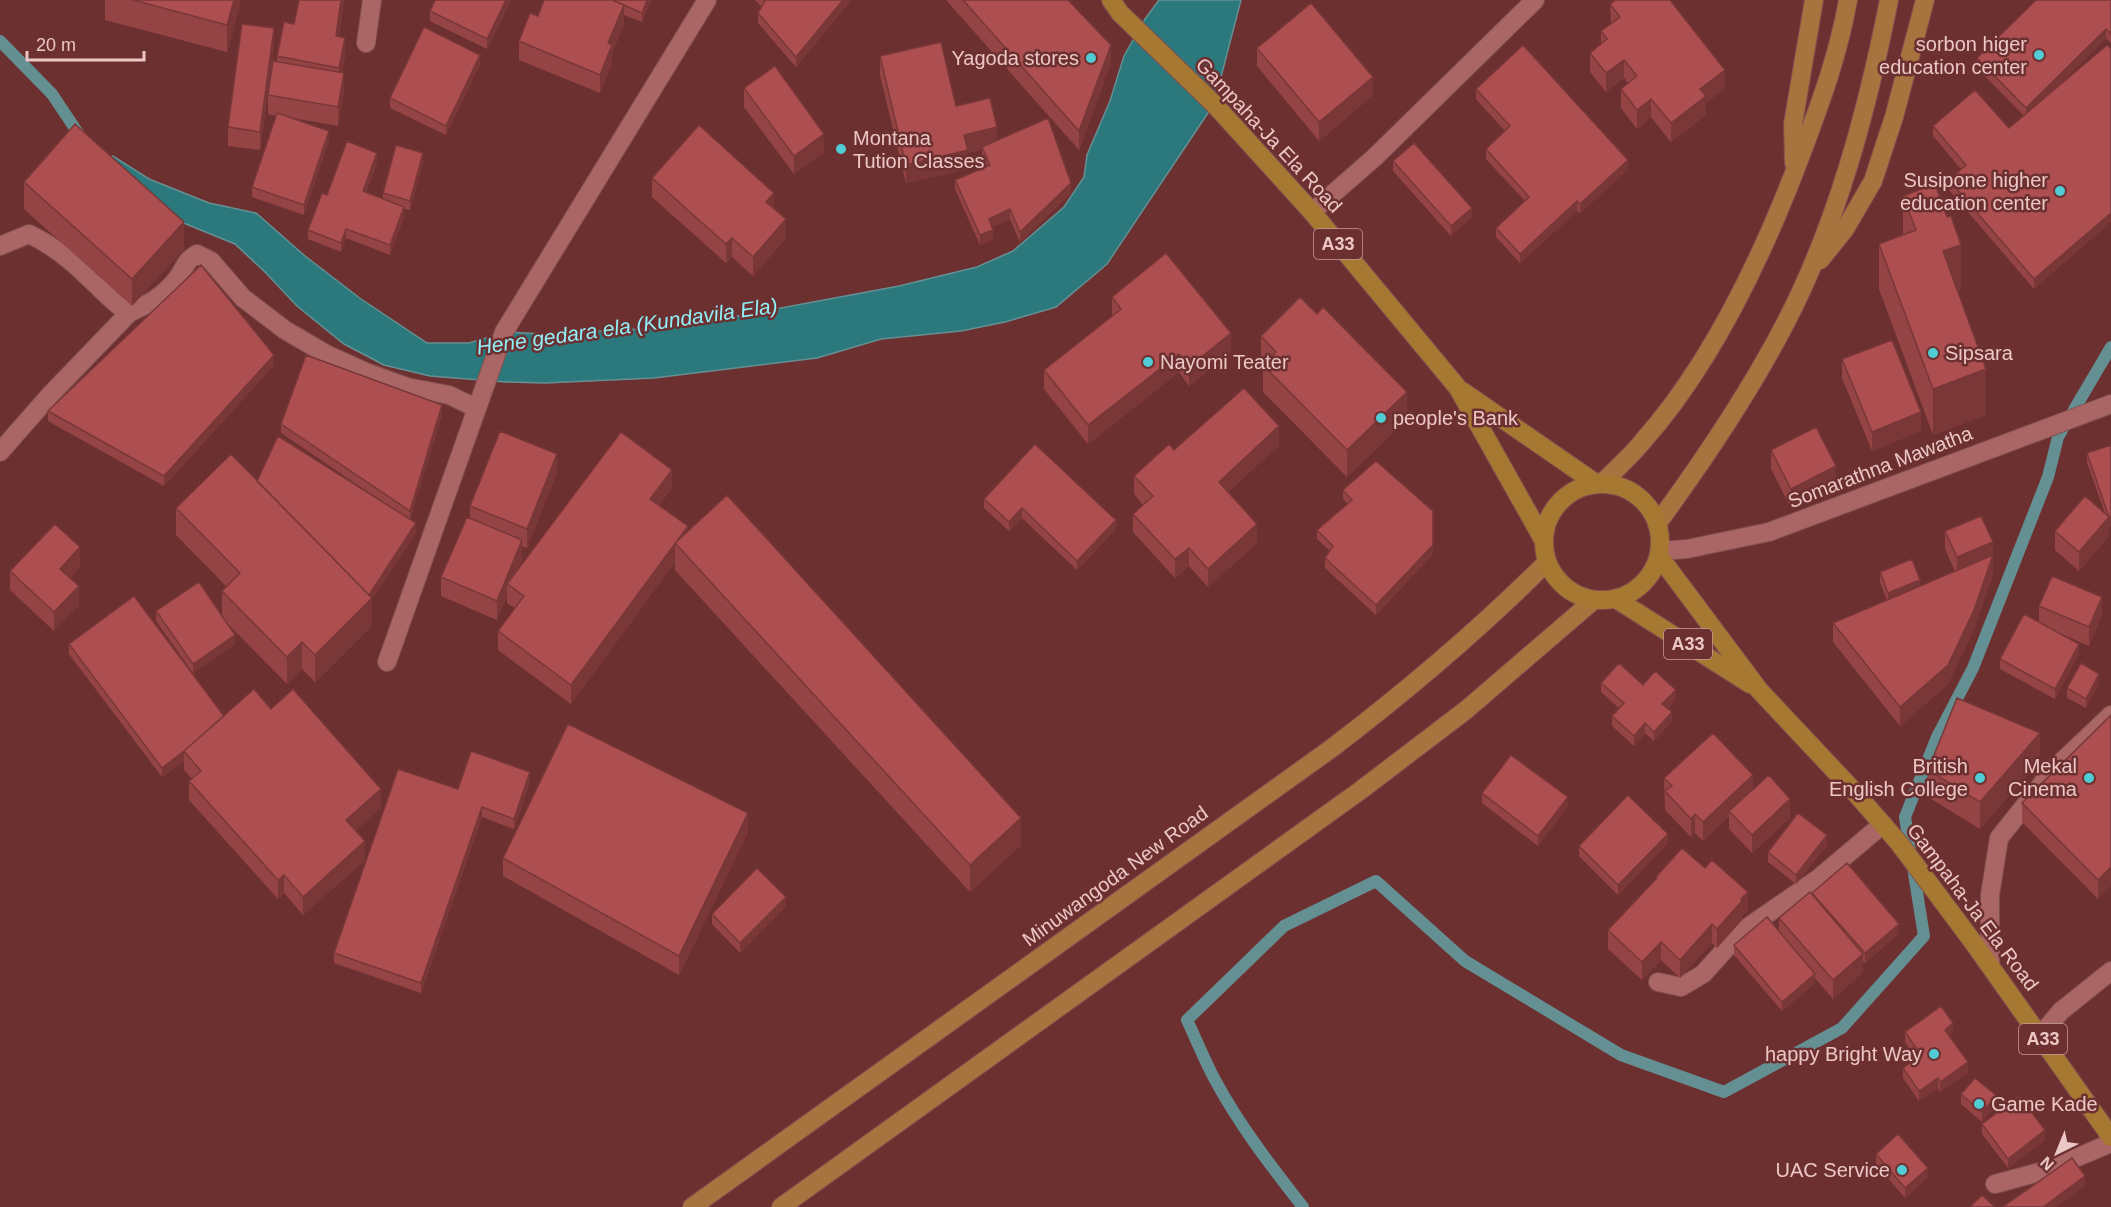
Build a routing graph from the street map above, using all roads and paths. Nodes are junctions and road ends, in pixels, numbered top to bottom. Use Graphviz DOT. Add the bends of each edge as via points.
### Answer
graph roads {
  1 [pos="372,0"];
  2 [pos="707,0"];
  3 [pos="1535,0"];
  4 [pos="1814,0"];
  5 [pos="1848,0"];
  6 [pos="1889,0"];
  7 [pos="1925,0"];
  8 [pos="1116,7"];
  9 [pos="366,43"];
  10 [pos="1794,173"];
  11 [pos="1312,212"];
  12 [pos="0,246"];
  13 [pos="1807,277"];
  14 [pos="129,313"];
  15 [pos="1458,388"];
  16 [pos="2111,404"];
  17 [pos="476,408"];
  18 [pos="0,452"];
  19 [pos="1599,484"];
  20 [pos="1657,524"];
  21 [pos="1544,541"];
  22 [pos="1659,553"];
  23 [pos="1547,562"];
  24 [pos="1616,599"];
  25 [pos="1593,600"];
  26 [pos="387,662"];
  27 [pos="1759,690"];
  28 [pos="2111,715"];
  29 [pos="1883,824"];
  30 [pos="1990,965"];
  31 [pos="2111,971"];
  32 [pos="1658,982"];
  33 [pos="2040,1036"];
  34 [pos="2111,1137"];
  35 [pos="2111,1143"];
  36 [pos="1995,1184"];
  37 [pos="692,1207"];
  38 [pos="781,1207"];
  1 -- 9 [label="street"];
  2 -- 17 [label="street" via="504,332"];
  3 -- 11 [label="street" via="1375,157"];
  4 -- 10 [label="main road" via="1793,124"];
  5 -- 10 [label="main road" via="1835,56"];
  6 -- 13 [label="main road" via="1851,152"];
  7 -- 13 [label="main road" via="1873,181 1845,229"];
  8 -- 11 [label="highway, Gampaha-Ja Ela Road / A33" via="1214,104"];
  10 -- 19 [label="main road" via="1758,261 1705,355 1644,441"];
  11 -- 15 [label="highway, Gampaha-Ja Ela Road / A33"];
  12 -- 14 [label="street" via="29,234 47,243"];
  13 -- 20 [label="main road" via="1741,402"];
  14 -- 17 [label="street" via="157,300 197,254 211,261 243,298 285,330 326,354 368,373 407,387 449,395"];
  14 -- 18 [label="street"];
  15 -- 19 [label="highway, Gampaha-Ja Ela Road / A33"];
  15 -- 21 [label="highway, Gampaha-Ja Ela Road / A33"];
  16 -- 22 [label="street, Somarathna Mawatha" via="1769,532"];
  17 -- 26 [label="street"];
  19 -- 20 [label="highway" via="1636,494 1651,510"];
  19 -- 21 [label="highway" via="1577,489 1557,504 1549,517"];
  20 -- 22 [label="highway"];
  21 -- 23 [label="highway"];
  22 -- 24 [label="highway" via="1656,566 1644,583"];
  22 -- 27 [label="highway, Gampaha-Ja Ela Road / A33"];
  23 -- 25 [label="highway" via="1569,591"];
  23 -- 37 [label="main road, Minuwangoda New Road" via="1466,640 1341,741"];
  24 -- 25 [label="highway"];
  24 -- 27 [label="highway, Gampaha-Ja Ela Road / A33"];
  25 -- 38 [label="main road" via="1466,710 1387,770"];
  27 -- 29 [label="highway, Gampaha-Ja Ela Road / A33"];
  28 -- 30 [label="street" via="2053,770 2000,838 1990,895"];
  29 -- 30 [label="highway, Gampaha-Ja Ela Road / A33"];
  29 -- 32 [label="street" via="1819,878 1741,932 1703,974 1681,987"];
  30 -- 33 [label="highway, Gampaha-Ja Ela Road / A33"];
  31 -- 33 [label="street" via="2061,1011"];
  33 -- 34 [label="highway, Gampaha-Ja Ela Road / A33"];
  35 -- 36 [label="street" via="2047,1170"];
}
